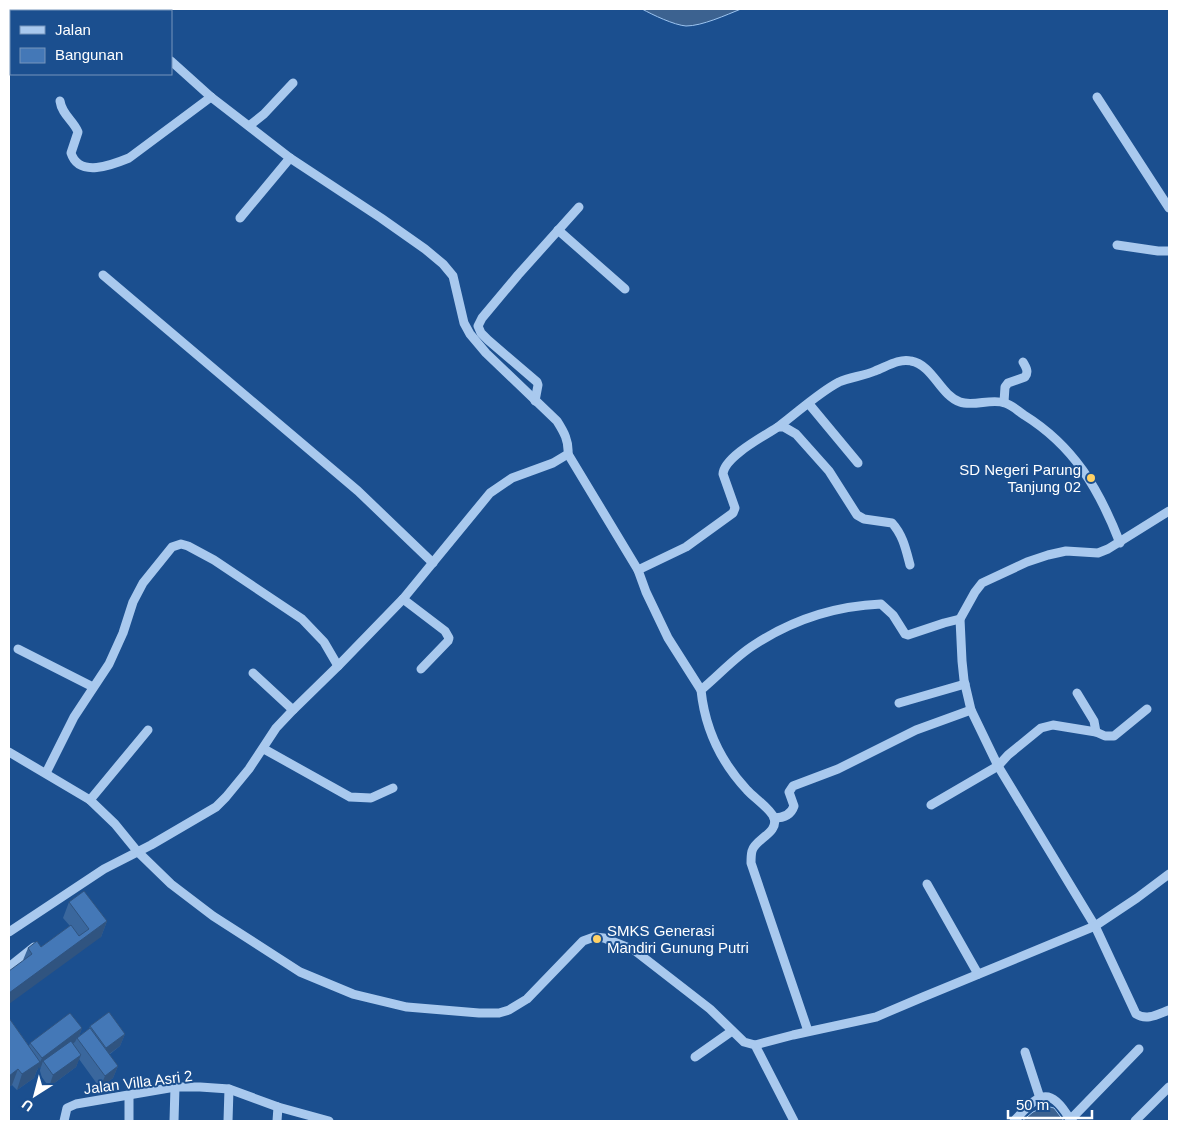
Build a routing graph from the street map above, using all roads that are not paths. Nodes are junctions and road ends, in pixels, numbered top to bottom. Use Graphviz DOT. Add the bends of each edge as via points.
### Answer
graph roads {
  1 [pos="172,62"];
  2 [pos="293,83"];
  3 [pos="211,97"];
  4 [pos="1097,97"];
  5 [pos="60,101"];
  6 [pos="249,126"];
  7 [pos="290,158"];
  8 [pos="579,207"];
  9 [pos="1169,208"];
  10 [pos="240,218"];
  11 [pos="558,230"];
  12 [pos="1117,245"];
  13 [pos="1169,251"];
  14 [pos="103,275"];
  15 [pos="625,289"];
  16 [pos="1023,362"];
  17 [pos="535,402"];
  18 [pos="1004,402"];
  19 [pos="809,404"];
  20 [pos="778,427"];
  21 [pos="568,454"];
  22 [pos="858,463"];
  23 [pos="1169,511"];
  24 [pos="1120,543"];
  25 [pos="433,563"];
  26 [pos="910,565"];
  27 [pos="638,570"];
  28 [pos="403,599"];
  29 [pos="960,620"];
  30 [pos="18,649"];
  31 [pos="338,666"];
  32 [pos="421,669"];
  33 [pos="253,672"];
  34 [pos="966,684"];
  35 [pos="93,687"];
  36 [pos="701,690"];
  37 [pos="1077,693"];
  38 [pos="899,703"];
  39 [pos="1147,709"];
  40 [pos="292,710"];
  41 [pos="971,710"];
  42 [pos="148,730"];
  43 [pos="1096,732"];
  44 [pos="264,749"];
  45 [pos="9,752"];
  46 [pos="998,766"];
  47 [pos="46,773"];
  48 [pos="393,788"];
  49 [pos="90,800"];
  50 [pos="931,805"];
  51 [pos="774,818"];
  52 [pos="137,851"];
  53 [pos="1169,874"];
  54 [pos="927,884"];
  55 [pos="1095,926"];
  56 [pos="9,932"];
  57 [pos="38,944"];
  58 [pos="9,966"];
  59 [pos="978,974"];
  60 [pos="1169,1010"];
  61 [pos="732,1031"];
  62 [pos="808,1031"];
  63 [pos="755,1045"];
  64 [pos="1139,1049"];
  65 [pos="1025,1052"];
  66 [pos="695,1057"];
  67 [pos="175,1087"];
  68 [pos="1169,1087"];
  69 [pos="229,1089"];
  70 [pos="129,1095"];
  71 [pos="1040,1098"];
  72 [pos="278,1107"];
  73 [pos="64,1121"];
  74 [pos="129,1121"];
  75 [pos="174,1121"];
  76 [pos="228,1121"];
  77 [pos="277,1121"];
  78 [pos="326,1121"];
  79 [pos="794,1121"];
  80 [pos="1014,1121"];
  81 [pos="1071,1121"];
  82 [pos="1136,1121"];
  1 -- 3 [label="street"];
  2 -- 6 [label="street"];
  3 -- 5 [label="street" via="129,158 91,168 79,164 72,156 78,132 65,115"];
  3 -- 6 [label="street"];
  4 -- 9 [label="street"];
  6 -- 7 [label="street"];
  7 -- 10 [label="street"];
  7 -- 17 [label="street" via="381,218 443,264 453,276 464,324 470,334"];
  8 -- 11 [label="street"];
  11 -- 15 [label="street"];
  11 -- 17 [label="street" via="478,326 481,334 537,382"];
  12 -- 13 [label="street"];
  14 -- 25 [label="street" via="358,491"];
  16 -- 18 [label="street" via="1027,375 1008,382"];
  17 -- 21 [label="street" via="557,421 565,434"];
  18 -- 19 [label="street" via="958,402 922,366 911,360 896,362 840,382"];
  18 -- 24 [label="street" via="1042,426 1067,448 1093,486"];
  19 -- 20 [label="street"];
  19 -- 22 [label="street"];
  20 -- 26 [label="street" via="796,434 824,465 857,515 892,523 898,529"];
  20 -- 27 [label="street" via="726,464 723,474 733,513 686,547"];
  21 -- 25 [label="street" via="512,478 490,493"];
  21 -- 27 [label="street"];
  23 -- 24 [label="street"];
  24 -- 29 [label="street" via="1098,553 1066,551 1048,555 993,577 975,592"];
  25 -- 28 [label="street"];
  27 -- 36 [label="street" via="668,638"];
  28 -- 31 [label="street"];
  28 -- 32 [label="street" via="446,631 449,638"];
  29 -- 34 [label="street"];
  29 -- 36 [label="street" via="908,635 882,604 830,611 806,618 754,645"];
  30 -- 35 [label="street"];
  31 -- 35 [label="street" via="324,642 302,619 214,560 181,544 167,552 143,583 133,602 124,633"];
  31 -- 40 [label="street"];
  33 -- 40 [label="street"];
  34 -- 38 [label="street"];
  34 -- 41 [label="street"];
  35 -- 47 [label="street"];
  36 -- 51 [label="street" via="710,733 720,755"];
  37 -- 43 [label="street" via="1094,721"];
  39 -- 43 [label="street" via="1114,736"];
  40 -- 44 [label="street"];
  41 -- 46 [label="street"];
  41 -- 51 [label="street" via="916,730 838,769 793,786 789,792 793,811 782,818"];
  42 -- 49 [label="street"];
  43 -- 46 [label="street" via="1053,725 1041,728"];
  44 -- 48 [label="street" via="350,797 371,798"];
  44 -- 52 [label="street" via="238,784 216,806"];
  45 -- 47 [label="street"];
  46 -- 50 [label="street"];
  46 -- 55 [label="street"];
  47 -- 49 [label="street"];
  49 -- 52 [label="street"];
  51 -- 62 [label="street" via="767,835 756,843 751,852 752,863"];
  52 -- 56 [label="street"];
  52 -- 61 [label="street" via="171,884 213,916 300,972 353,994 407,1007 500,1013 527,999 583,941 594,937 634,950 710,1008"];
  53 -- 55 [label="street"];
  54 -- 59 [label="street"];
  55 -- 59 [label="street"];
  55 -- 60 [label="street" via="1136,1014 1142,1018"];
  57 -- 58 [label="street"];
  59 -- 62 [label="street" via="876,1017"];
  61 -- 63 [label="street" via="744,1042"];
  61 -- 66 [label="street"];
  62 -- 63 [label="street"];
  63 -- 79 [label="street"];
  64 -- 81 [label="street"];
  65 -- 71 [label="street"];
  67 -- 69 [label="street, Jalan Villa Asri 2"];
  67 -- 70 [label="street, Jalan Villa Asri 2"];
  67 -- 75 [label="street"];
  68 -- 82 [label="street"];
  69 -- 72 [label="street, Jalan Villa Asri 2"];
  69 -- 76 [label="street"];
  70 -- 73 [label="street, Jalan Villa Asri 2" via="76,1104 67,1108"];
  70 -- 74 [label="street"];
  71 -- 80 [label="street"];
  71 -- 81 [label="street" via="1051,1097"];
  72 -- 77 [label="street"];
  72 -- 78 [label="street, Jalan Villa Asri 2"];
}
